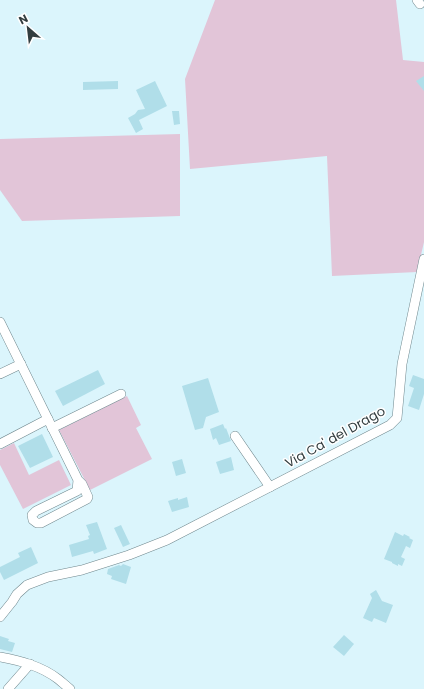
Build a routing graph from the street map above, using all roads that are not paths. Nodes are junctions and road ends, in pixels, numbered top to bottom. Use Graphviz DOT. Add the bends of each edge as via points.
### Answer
graph roads {
  1 [pos="424,259"];
  2 [pos="0,322"];
  3 [pos="21,364"];
  4 [pos="0,374"];
  5 [pos="121,394"];
  6 [pos="50,424"];
  7 [pos="234,436"];
  8 [pos="0,444"];
  9 [pos="78,480"];
  10 [pos="270,487"];
  11 [pos="0,617"];
  12 [pos="0,657"];
  13 [pos="30,664"];
  14 [pos="8,689"];
  15 [pos="70,689"];
  1 -- 10 [label="street, Via Ca' del Drago" via="402,364 397,418 390,425"];
  2 -- 3 [label="street"];
  3 -- 4 [label="street"];
  3 -- 6 [label="street"];
  5 -- 6 [label="street"];
  6 -- 8 [label="street"];
  6 -- 9 [label="street"];
  7 -- 10 [label="street"];
  9 -- 9 [label="street" via="77,491 36,511 32,515 33,520 41,523 87,499 87,494"];
  10 -- 11 [label="street, Via Ca' del Drago" via="167,540 129,556 27,585"];
  12 -- 13 [label="street"];
  13 -- 14 [label="street"];
  13 -- 15 [label="street" via="58,679"];
}
